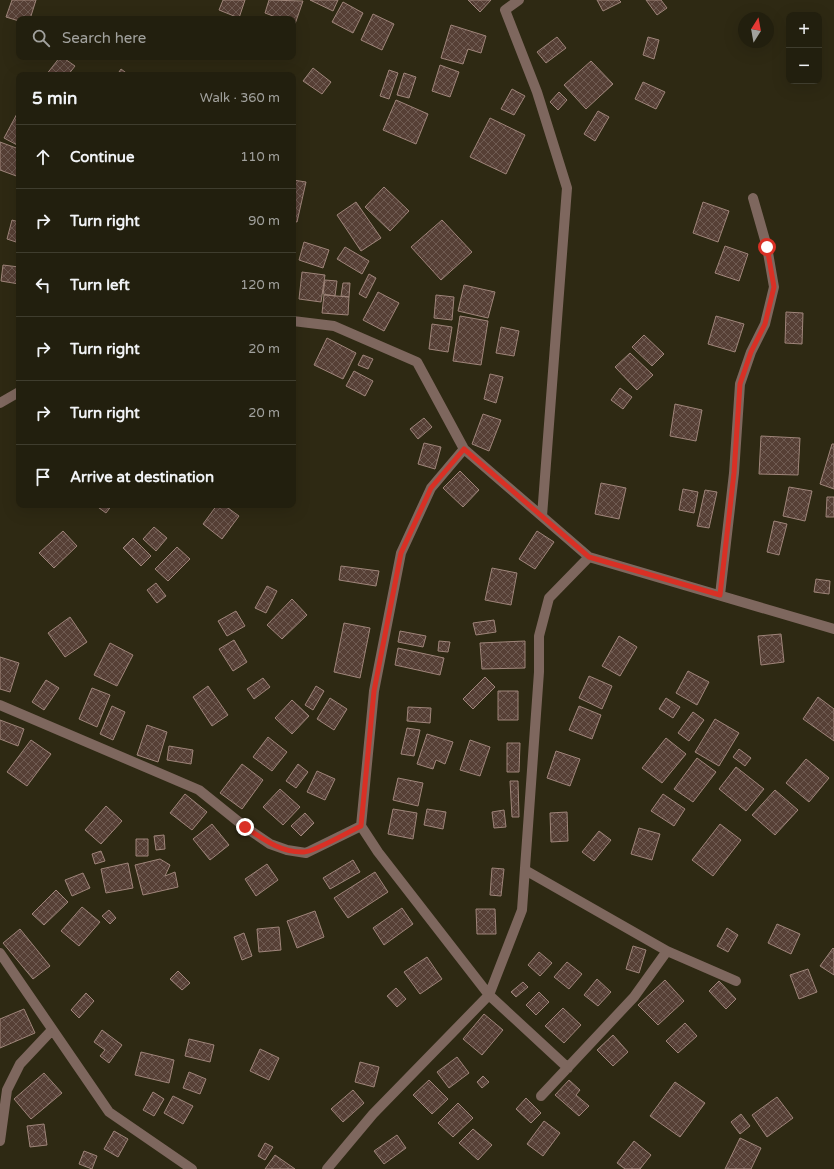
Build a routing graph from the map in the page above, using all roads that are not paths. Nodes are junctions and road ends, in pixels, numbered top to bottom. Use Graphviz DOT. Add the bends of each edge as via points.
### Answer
graph roads {
  1 [pos="519,0"];
  2 [pos="753,198"];
  3 [pos="296,321"];
  4 [pos="16,394"];
  5 [pos="0,404"];
  6 [pos="464,449"];
  7 [pos="542,516"];
  8 [pos="589,557"];
  9 [pos="720,595"];
  10 [pos="834,629"];
  11 [pos="0,705"];
  12 [pos="361,826"];
  13 [pos="525,870"];
  14 [pos="667,951"];
  15 [pos="0,954"];
  16 [pos="736,981"];
  17 [pos="489,995"];
  18 [pos="52,1030"];
  19 [pos="568,1068"];
  20 [pos="541,1096"];
  21 [pos="0,1141"];
  22 [pos="329,1168"];
  23 [pos="192,1169"];
  1 -- 7 [label="street" via="505,10 537,92 567,188"];
  2 -- 9 [label="street" via="767,247 774,287 765,324 751,352 740,384 734,473"];
  3 -- 6 [label="street" via="334,326 417,362"];
  4 -- 5 [label="street"];
  6 -- 7 [label="street"];
  6 -- 12 [label="street" via="431,488 401,553 374,691"];
  7 -- 8 [label="street"];
  8 -- 9 [label="street"];
  8 -- 13 [label="street" via="549,598 539,636 539,672"];
  9 -- 10 [label="street"];
  11 -- 12 [label="street" via="199,790 245,827 270,844 287,850 306,853"];
  12 -- 17 [label="street" via="378,852"];
  13 -- 14 [label="street"];
  13 -- 17 [label="street" via="522,910"];
  14 -- 16 [label="street"];
  14 -- 19 [label="street" via="634,997"];
  15 -- 18 [label="street"];
  17 -- 19 [label="street"];
  17 -- 22 [label="street" via="373,1114"];
  18 -- 21 [label="street" via="20,1064 7,1090"];
  18 -- 23 [label="street" via="109,1112"];
  19 -- 20 [label="street"];
}
